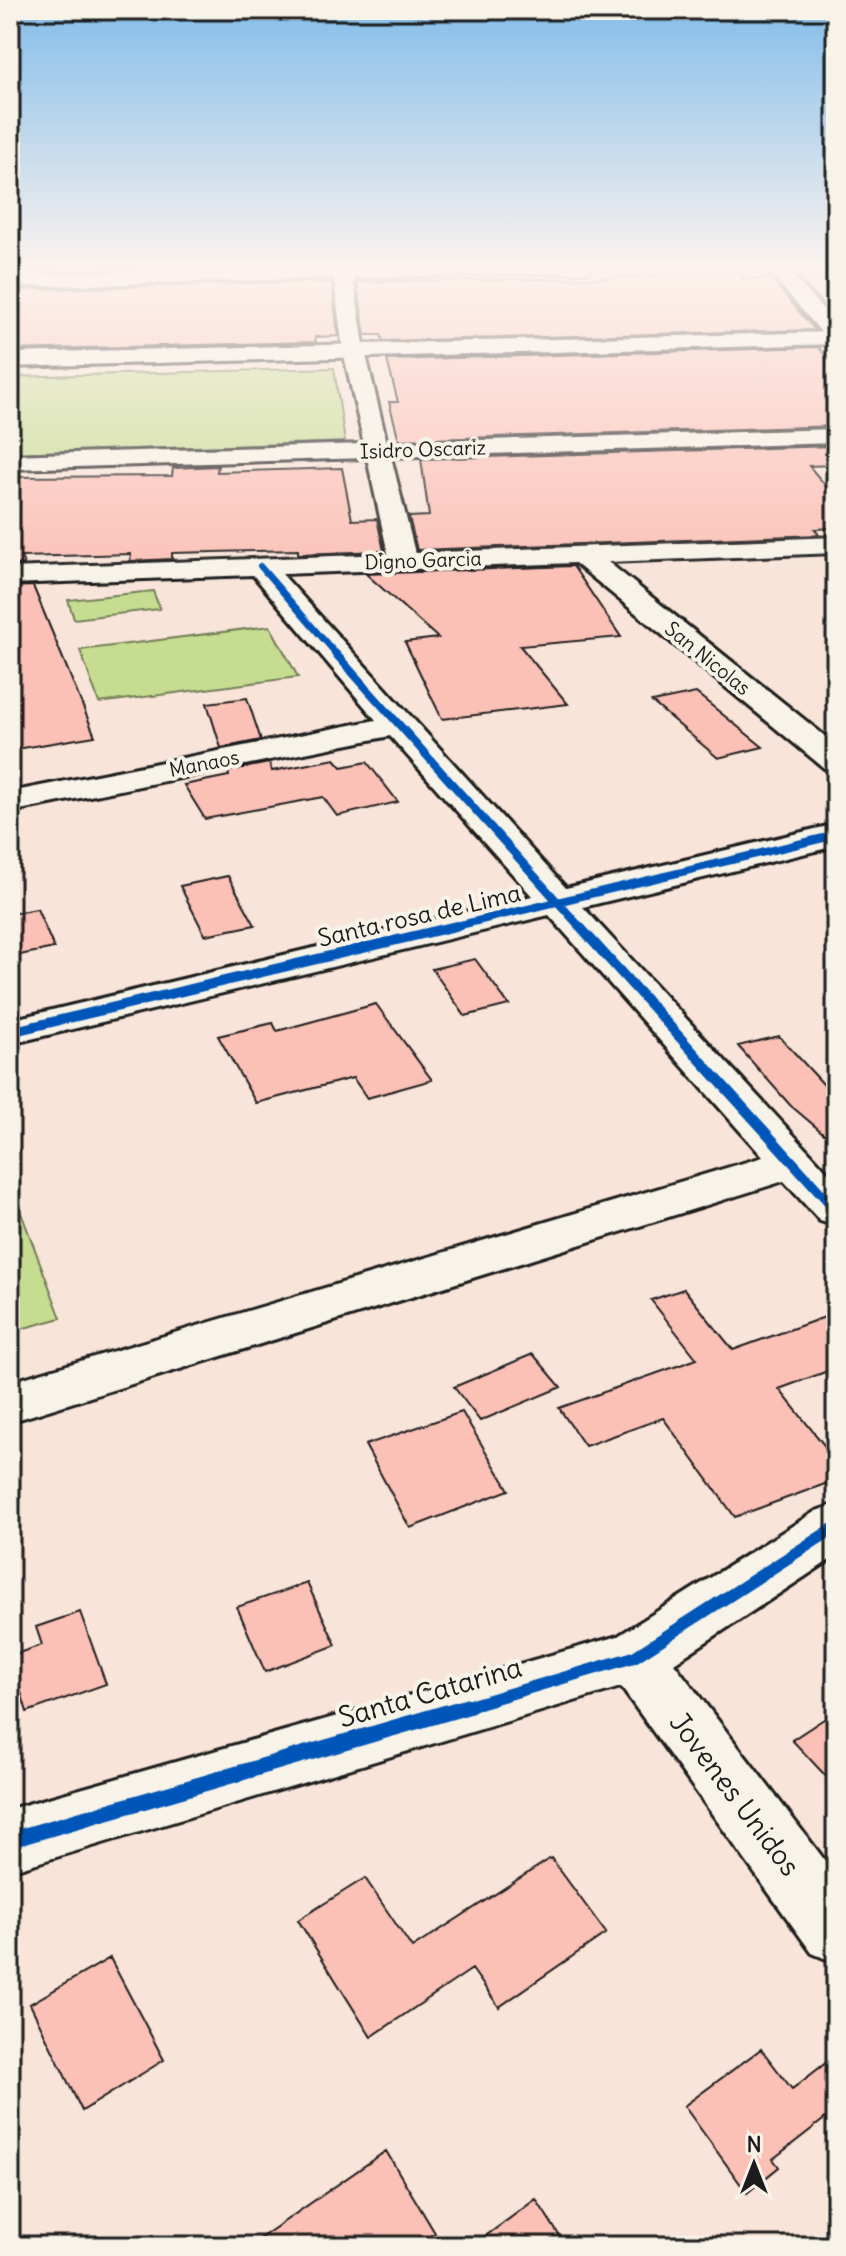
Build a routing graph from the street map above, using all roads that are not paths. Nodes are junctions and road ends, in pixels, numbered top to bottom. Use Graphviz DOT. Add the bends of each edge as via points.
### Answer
graph roads {
  1 [pos="359,371"];
  2 [pos="836,436"];
  3 [pos="378,450"];
  4 [pos="10,462"];
  5 [pos="836,545"];
  6 [pos="581,554"];
  7 [pos="403,561"];
  8 [pos="260,566"];
  9 [pos="10,576"];
  10 [pos="398,725"];
  11 [pos="836,761"];
  12 [pos="10,802"];
  13 [pos="836,835"];
  14 [pos="561,902"];
  15 [pos="10,1032"];
  16 [pos="794,1163"];
  17 [pos="836,1210"];
  18 [pos="10,1402"];
  19 [pos="836,1527"];
  20 [pos="634,1657"];
  21 [pos="10,1840"];
  22 [pos="836,1930"];
  1 -- 3 [label="street"];
  2 -- 3 [label="street, Isidro Oscariz"];
  3 -- 4 [label="street, Isidro Oscariz"];
  3 -- 7 [label="street"];
  5 -- 6 [label="street, Digno Garcia"];
  6 -- 7 [label="street, Digno Garcia"];
  6 -- 11 [label="street, San Nicolas"];
  7 -- 8 [label="street, Digno Garcia"];
  8 -- 9 [label="street, Digno Garcia"];
  8 -- 10 [label="street"];
  10 -- 12 [label="street, Manaos"];
  10 -- 14 [label="street"];
  13 -- 14 [label="street, Santa rosa de Lima"];
  14 -- 15 [label="street, Santa rosa de Lima"];
  14 -- 16 [label="street"];
  16 -- 17 [label="street"];
  16 -- 18 [label="street"];
  19 -- 20 [label="street, Santa Catarina"];
  20 -- 21 [label="street, Santa Catarina"];
  20 -- 22 [label="street, Jovenes Unidos"];
}
